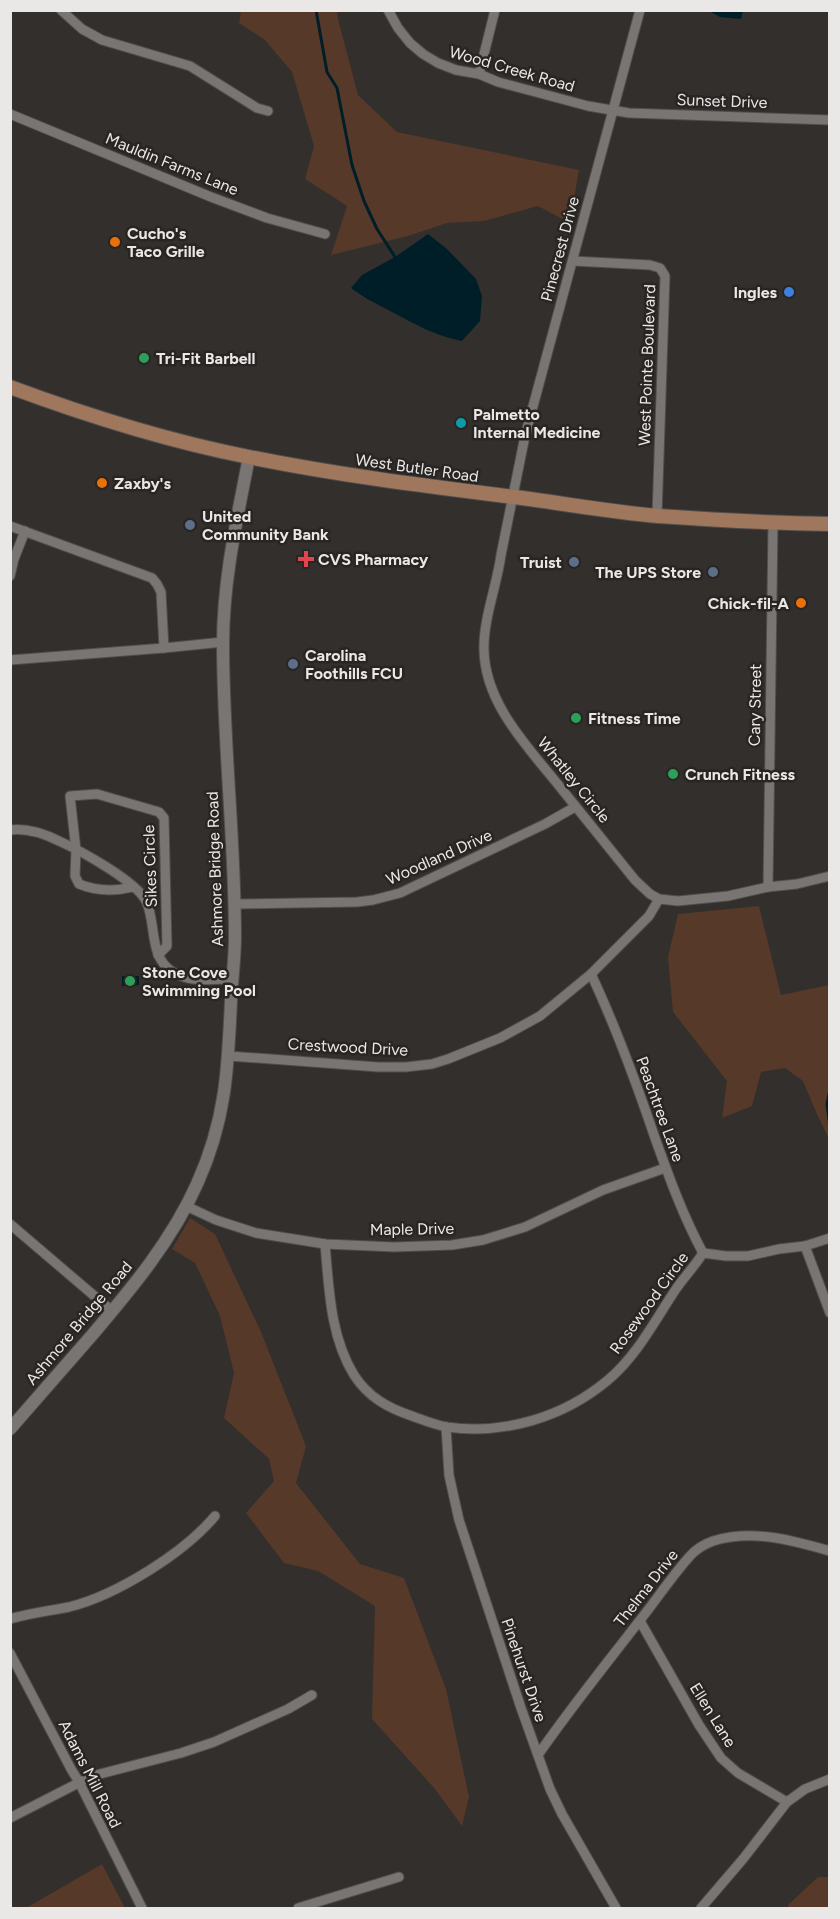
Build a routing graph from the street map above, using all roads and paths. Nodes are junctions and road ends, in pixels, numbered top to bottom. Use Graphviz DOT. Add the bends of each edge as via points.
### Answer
graph roads {
  1 [pos="61,10"];
  2 [pos="388,10"];
  3 [pos="495,10"];
  4 [pos="640,10"];
  5 [pos="479,74"];
  6 [pos="268,111"];
  7 [pos="614,112"];
  8 [pos="10,114"];
  9 [pos="830,120"];
  10 [pos="325,234"];
  11 [pos="573,261"];
  12 [pos="10,387"];
  13 [pos="249,457"];
  14 [pos="512,497"];
  15 [pos="657,516"];
  16 [pos="773,523"];
  17 [pos="830,524"];
  18 [pos="10,526"];
  19 [pos="25,531"];
  20 [pos="10,576"];
  21 [pos="223,642"];
  22 [pos="164,648"];
  23 [pos="10,660"];
  24 [pos="575,807"];
  25 [pos="10,830"];
  26 [pos="76,850"];
  27 [pos="830,876"];
  28 [pos="133,887"];
  29 [pos="768,887"];
  30 [pos="659,899"];
  31 [pos="234,904"];
  32 [pos="158,955"];
  33 [pos="591,974"];
  34 [pos="232,979"];
  35 [pos="229,1056"];
  36 [pos="665,1168"];
  37 [pos="186,1206"];
  38 [pos="10,1224"];
  39 [pos="830,1238"];
  40 [pos="325,1244"];
  41 [pos="805,1246"];
  42 [pos="703,1253"];
  43 [pos="112,1311"];
  44 [pos="830,1313"];
  45 [pos="446,1427"];
  46 [pos="10,1429"];
  47 [pos="215,1516"];
  48 [pos="830,1551"];
  49 [pos="10,1619"];
  50 [pos="640,1621"];
  51 [pos="10,1653"];
  52 [pos="312,1695"];
  53 [pos="538,1755"];
  54 [pos="830,1779"];
  55 [pos="79,1782"];
  56 [pos="787,1802"];
  57 [pos="10,1818"];
  58 [pos="399,1877"];
  59 [pos="142,1908"];
  60 [pos="298,1908"];
  61 [pos="616,1908"];
  62 [pos="701,1908"];
  1 -- 6 [label="street" via="76,25 102,40 190,66"];
  2 -- 5 [label="street, Wood Creek Road" via="404,37 423,54 456,70"];
  3 -- 5 [label="street"];
  4 -- 7 [label="street, Pinecrest Drive"];
  5 -- 7 [label="street, Wood Creek Road"];
  7 -- 9 [label="street, Sunset Drive"];
  7 -- 11 [label="street, Pinecrest Drive"];
  8 -- 10 [label="street, Mauldin Farms Lane" via="211,197"];
  11 -- 14 [label="street, Pinecrest Drive"];
  11 -- 15 [label="street, West Pointe Boulevard" via="650,265 660,268 665,276"];
  12 -- 13 [label="main road, West Butler Road" via="141,430"];
  13 -- 14 [label="main road, West Butler Road"];
  13 -- 21 [label="main road, Ashmore Bridge Road" via="230,552"];
  14 -- 15 [label="main road, West Butler Road"];
  14 -- 24 [label="street, Whatley Circle" via="485,634 485,669 508,720"];
  15 -- 16 [label="main road, West Butler Road"];
  16 -- 17 [label="main road, West Butler Road"];
  16 -- 29 [label="street, Cary Street"];
  18 -- 19 [label="street"];
  19 -- 20 [label="street"];
  19 -- 22 [label="street" via="152,578 161,592"];
  21 -- 22 [label="street"];
  21 -- 31 [label="main road, Ashmore Bridge Road"];
  22 -- 23 [label="street"];
  24 -- 30 [label="street, Whatley Circle" via="635,880"];
  24 -- 31 [label="street, Woodland Drive" via="388,897 357,902"];
  25 -- 26 [label="street" via="21,829 58,840"];
  26 -- 28 [label="street"];
  26 -- 28 [label="street" via="75,876 79,884 122,890"];
  26 -- 32 [label="street, Sikes Circle" via="70,796 97,794 159,812 164,819 167,946"];
  27 -- 29 [label="street"];
  28 -- 32 [label="street" via="145,900"];
  29 -- 30 [label="street" via="698,900"];
  30 -- 33 [label="street, Crestwood Drive" via="650,916"];
  31 -- 34 [label="main road, Ashmore Bridge Road"];
  32 -- 34 [label="street" via="173,972 186,978"];
  33 -- 35 [label="street, Crestwood Drive" via="522,1027 432,1064 378,1067"];
  33 -- 36 [label="street, Peachtree Lane" via="609,1012"];
  34 -- 35 [label="main road, Ashmore Bridge Road"];
  35 -- 37 [label="main road, Ashmore Bridge Road" via="217,1131"];
  36 -- 40 [label="street, Maple Drive" via="603,1190 525,1227 483,1240 422,1247"];
  36 -- 42 [label="street, Peachtree Lane"];
  37 -- 40 [label="street, Maple Drive" via="256,1233"];
  37 -- 43 [label="main road, Ashmore Bridge Road" via="142,1275"];
  38 -- 43 [label="street"];
  39 -- 41 [label="street"];
  40 -- 45 [label="street, Rosewood Circle" via="336,1330 356,1377 384,1405"];
  41 -- 42 [label="street" via="748,1256"];
  41 -- 44 [label="street"];
  42 -- 45 [label="street, Rosewood Circle" via="631,1357 596,1389 565,1408 523,1423"];
  43 -- 46 [label="main road, Ashmore Bridge Road"];
  45 -- 53 [label="street, Pinehurst Drive" via="448,1475 459,1520"];
  47 -- 49 [label="street" via="191,1541 115,1589 70,1607"];
  48 -- 50 [label="street, Thelma Drive" via="773,1536 714,1541 690,1556"];
  50 -- 53 [label="street, Thelma Drive"];
  50 -- 56 [label="street, Ellen Lane" via="721,1758 738,1773"];
  51 -- 55 [label="street, Adams Mill Road"];
  52 -- 55 [label="street" via="214,1742"];
  53 -- 61 [label="street, Pinehurst Drive" via="562,1814"];
  54 -- 56 [label="street"];
  55 -- 57 [label="street"];
  55 -- 59 [label="street, Adams Mill Road"];
  56 -- 62 [label="street"];
  58 -- 60 [label="street"];
}
